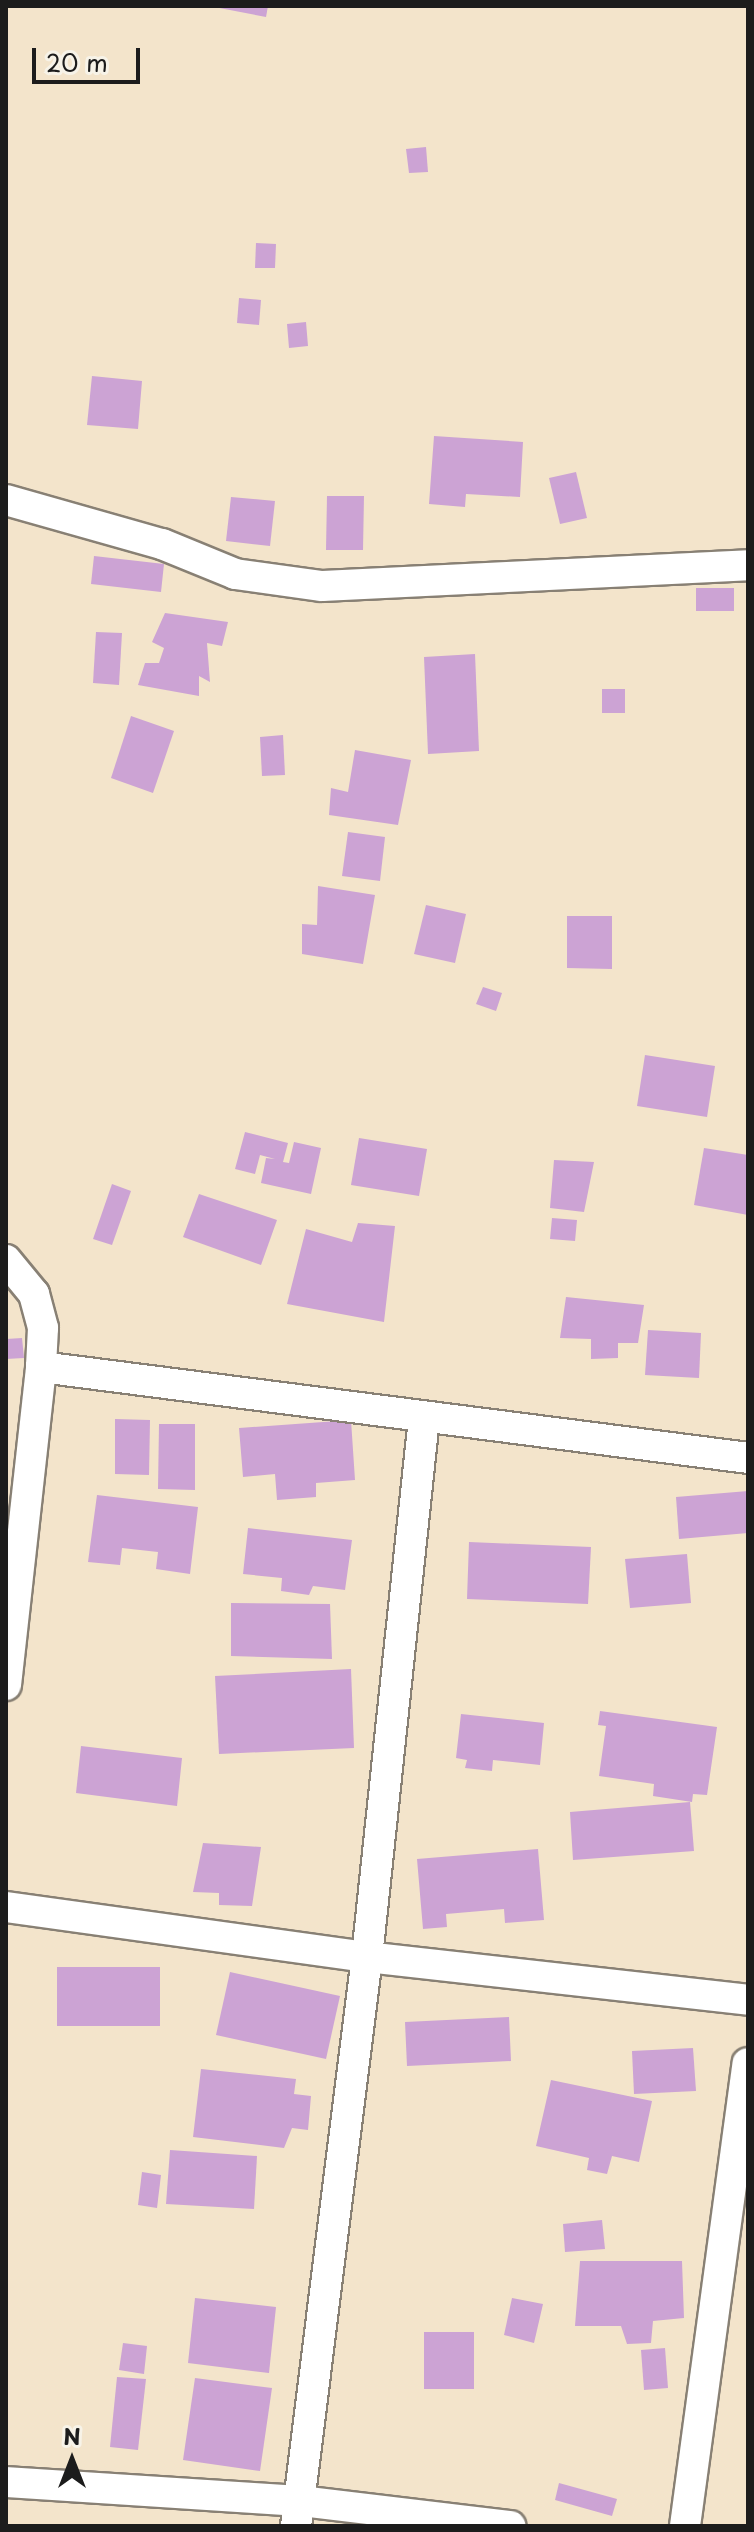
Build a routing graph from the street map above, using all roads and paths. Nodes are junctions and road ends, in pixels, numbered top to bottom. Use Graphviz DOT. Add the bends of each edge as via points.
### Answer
graph roads {
  1 [pos="6,500"];
  2 [pos="748,565"];
  3 [pos="6,1260"];
  4 [pos="41,1367"];
  5 [pos="424,1418"];
  6 [pos="748,1458"];
  7 [pos="6,1685"];
  8 [pos="6,1907"];
  9 [pos="367,1957"];
  10 [pos="748,2000"];
  11 [pos="748,2063"];
  12 [pos="6,2482"];
  13 [pos="298,2513"];
  14 [pos="511,2526"];
  15 [pos="685,2526"];
  1 -- 2 [label="street" via="162,544 235,574 322,586"];
  3 -- 4 [label="street" via="34,1294 43,1328"];
  4 -- 5 [label="street"];
  4 -- 7 [label="street"];
  5 -- 6 [label="street"];
  5 -- 9 [label="street"];
  8 -- 9 [label="street"];
  9 -- 10 [label="street"];
  9 -- 13 [label="street"];
  11 -- 15 [label="street"];
  12 -- 13 [label="street"];
  13 -- 14 [label="street"];
}
